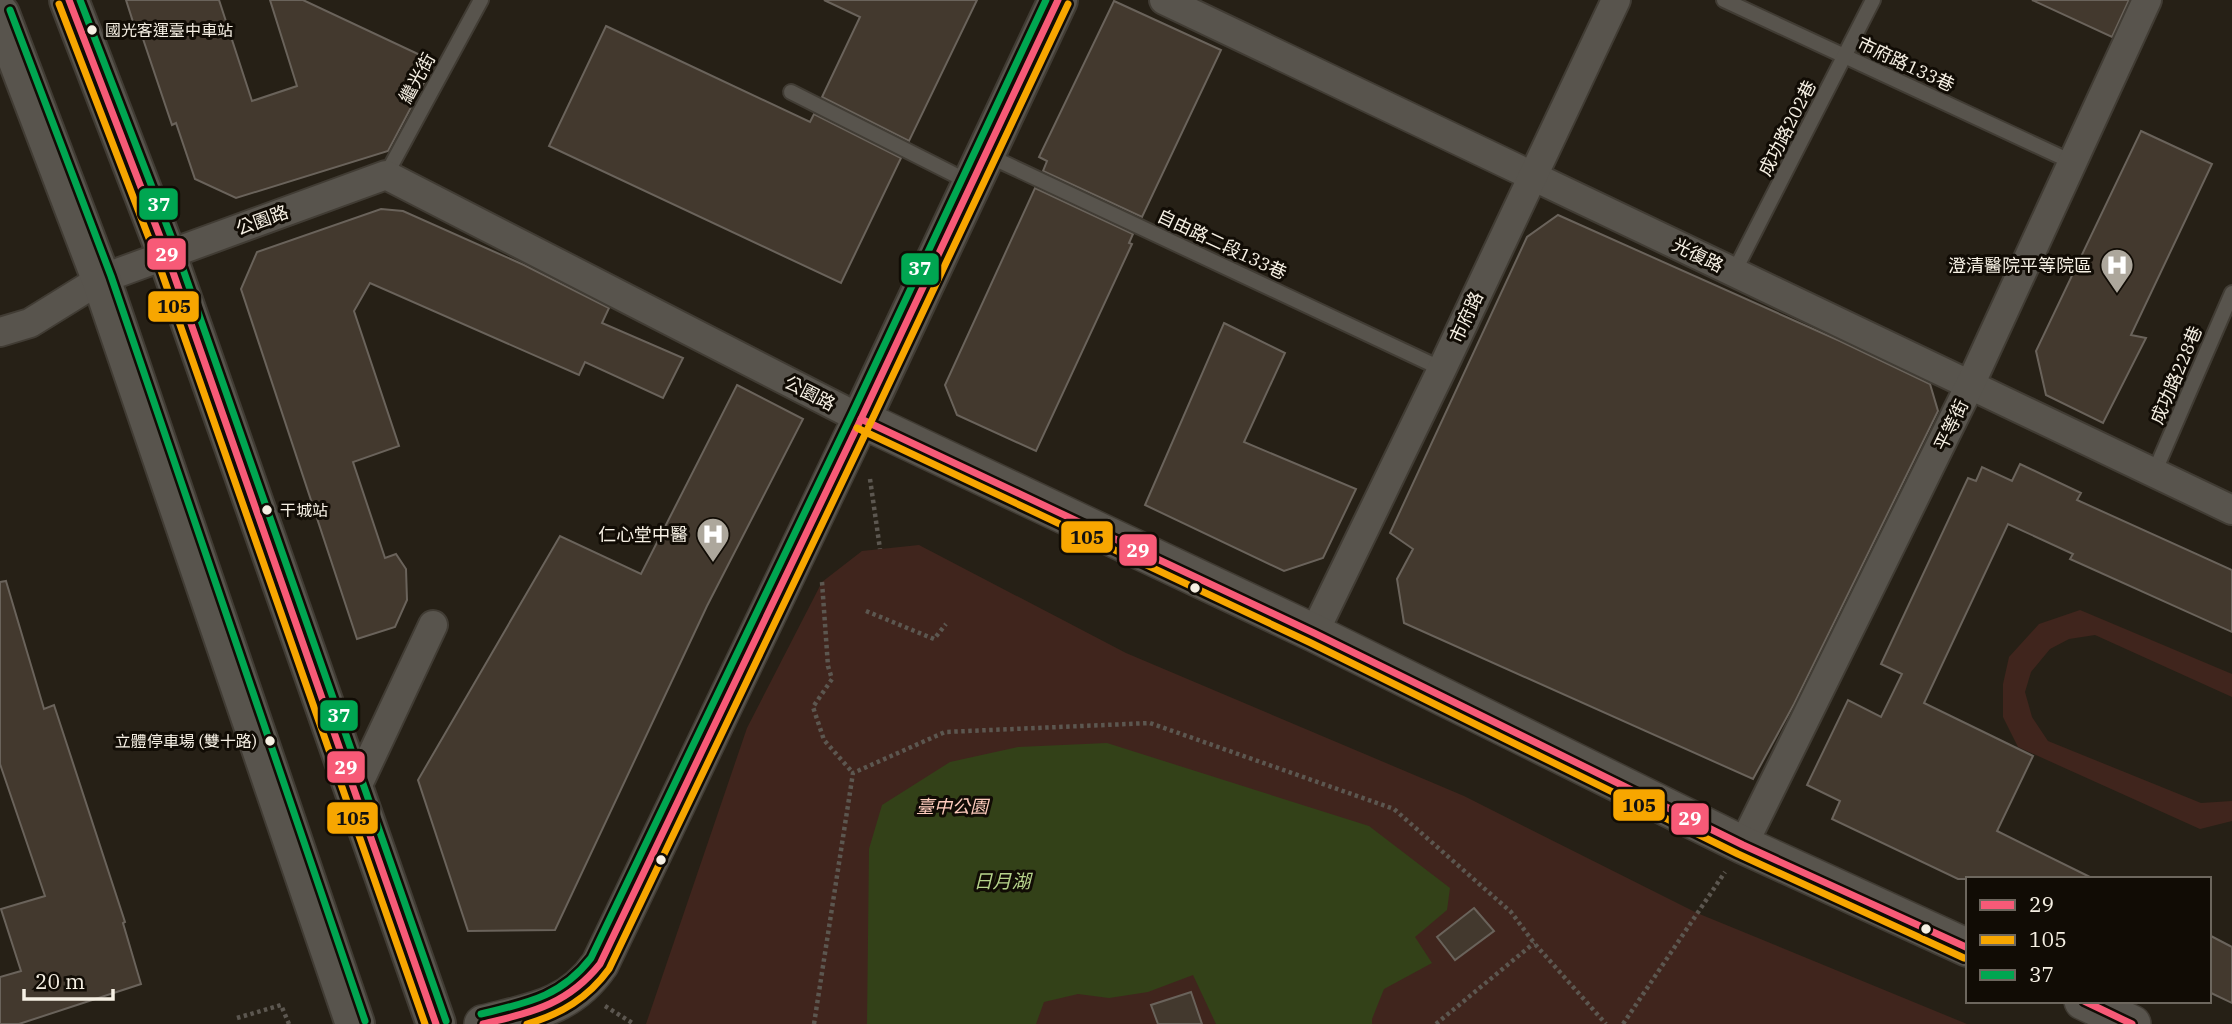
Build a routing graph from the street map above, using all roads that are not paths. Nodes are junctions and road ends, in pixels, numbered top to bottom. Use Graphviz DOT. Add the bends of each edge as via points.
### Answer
graph roads {
  1 [pos="69,0"];
  2 [pos="481,0"];
  3 [pos="1058,0"];
  4 [pos="1164,0"];
  5 [pos="1616,0"];
  6 [pos="1724,0"];
  7 [pos="1873,0"];
  8 [pos="2147,0"];
  9 [pos="0,14"];
  10 [pos="1844,57"];
  11 [pos="791,92"];
  12 [pos="2072,162"];
  13 [pos="979,168"];
  14 [pos="386,175"];
  15 [pos="1532,176"];
  16 [pos="167,255"];
  17 [pos="1734,272"];
  18 [pos="101,279"];
  19 [pos="2232,293"];
  20 [pos="0,332"];
  21 [pos="1442,369"];
  22 [pos="1970,385"];
  23 [pos="861,419"];
  24 [pos="2154,473"];
  25 [pos="2232,510"];
  26 [pos="433,625"];
  27 [pos="1314,634"];
  28 [pos="355,791"];
  29 [pos="1743,845"];
  30 [pos="1966,947"];
  31 [pos="2087,1003"];
  32 [pos="355,1024"];
  33 [pos="436,1024"];
  34 [pos="483,1024"];
  35 [pos="2132,1024"];
  1 -- 16 [label="main road"];
  2 -- 14 [label="lane, 繼光街"];
  3 -- 13 [label="main road"];
  4 -- 15 [label="street, 光復路"];
  5 -- 15 [label="street, 市府路"];
  6 -- 10 [label="lane, 市府路133巷"];
  7 -- 10 [label="lane, 成功路202巷"];
  8 -- 12 [label="street, 平等街"];
  9 -- 18 [label="main road"];
  10 -- 12 [label="lane, 市府路133巷"];
  10 -- 17 [label="lane, 成功路202巷"];
  11 -- 13 [label="lane, 自由路二段133巷"];
  12 -- 22 [label="street, 平等街"];
  13 -- 21 [label="lane, 自由路二段133巷"];
  13 -- 23 [label="main road"];
  14 -- 16 [label="street, 公園路"];
  14 -- 23 [label="street, 公園路"];
  15 -- 17 [label="street, 光復路"];
  15 -- 21 [label="street, 市府路"];
  16 -- 18 [label="street, 公園路"];
  16 -- 28 [label="main road"];
  17 -- 22 [label="street, 光復路"];
  18 -- 20 [label="street, 公園路" via="30,323"];
  18 -- 32 [label="main road"];
  19 -- 24 [label="lane, 成功路228巷"];
  21 -- 27 [label="street, 市府路"];
  22 -- 24 [label="street, 光復路"];
  22 -- 29 [label="street, 平等街"];
  23 -- 27 [label="street, 公園路"];
  23 -- 34 [label="street" via="600,964 579,989 547,1008"];
  24 -- 25 [label="street, 光復路"];
  26 -- 28 [label="street"];
  27 -- 29 [label="street, 公園路"];
  28 -- 33 [label="main road"];
  29 -- 30 [label="street, 公園路"];
  31 -- 35 [label="street"];
}
